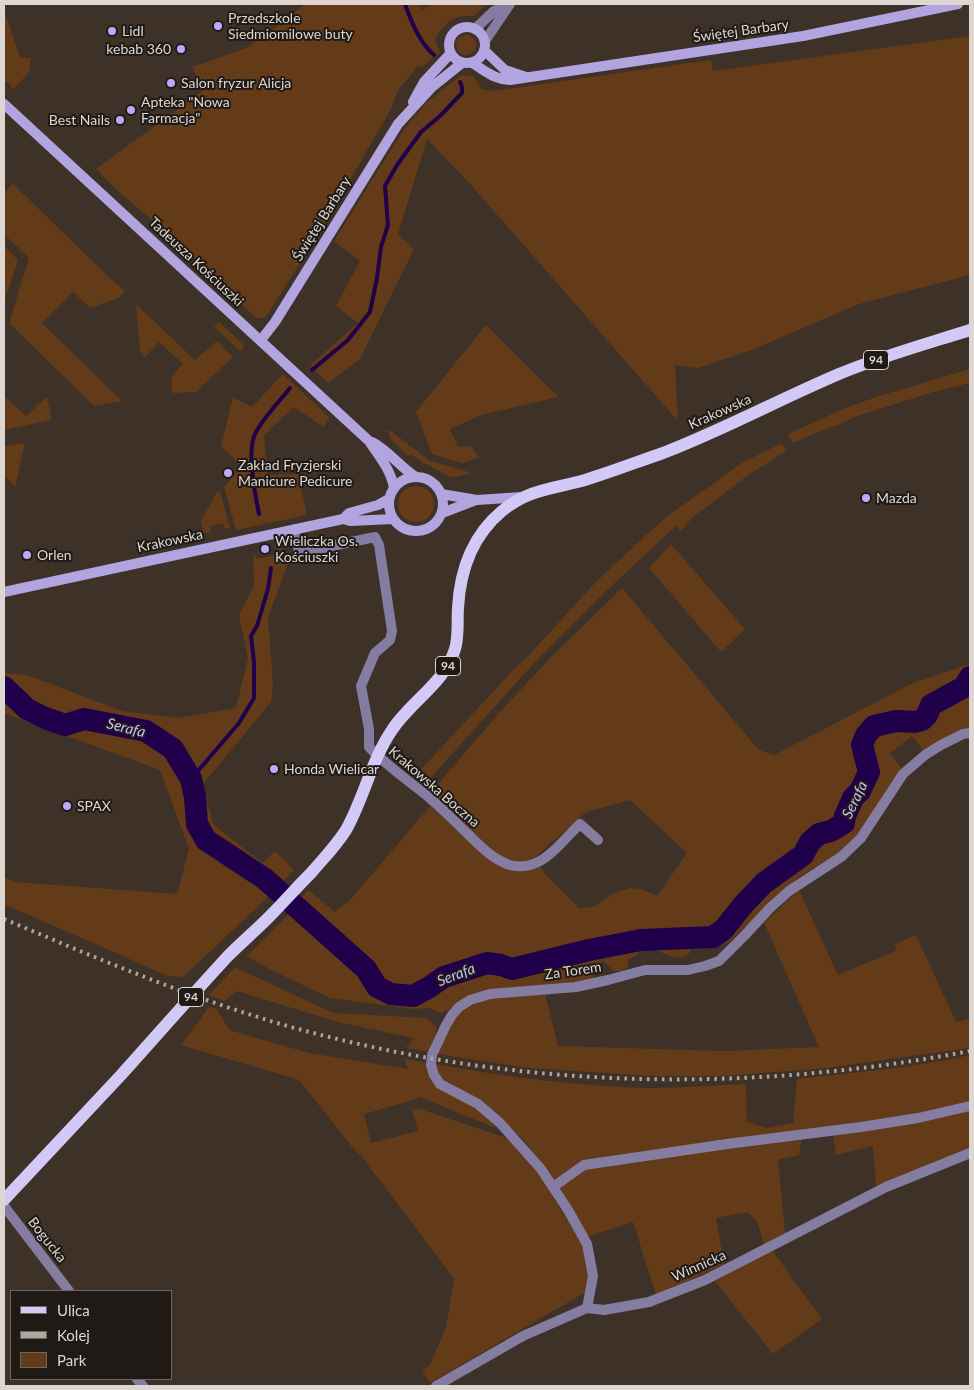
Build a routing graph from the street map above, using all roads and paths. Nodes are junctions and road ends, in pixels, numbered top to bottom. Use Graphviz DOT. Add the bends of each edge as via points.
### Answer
graph roads {
  1 [pos="509,4"];
  2 [pos="958,4"];
  3 [pos="475,28"];
  4 [pos="484,46"];
  5 [pos="450,54"];
  6 [pos="467,63"];
  7 [pos="527,78"];
  8 [pos="4,104"];
  9 [pos="407,113"];
  10 [pos="970,330"];
  11 [pos="261,340"];
  12 [pos="369,441"];
  13 [pos="416,477"];
  14 [pos="392,494"];
  15 [pos="441,494"];
  16 [pos="522,497"];
  17 [pos="476,500"];
  18 [pos="442,513"];
  19 [pos="343,519"];
  20 [pos="394,519"];
  21 [pos="295,529"];
  22 [pos="4,592"];
  23 [pos="970,733"];
  24 [pos="377,756"];
  25 [pos="598,840"];
  26 [pos="970,1106"];
  27 [pos="970,1153"];
  28 [pos="553,1187"];
  29 [pos="4,1200"];
  30 [pos="4,1206"];
  31 [pos="67,1290"];
  32 [pos="586,1308"];
  33 [pos="436,1386"];
  1 -- 3 [label="street" via="494,11"];
  1 -- 4 [label="street" via="490,31"];
  2 -- 7 [label="street, Świętej Barbary" via="803,36"];
  3 -- 4 [label="street" via="482,35"];
  3 -- 5 [label="street" via="460,28 452,34 448,44"];
  4 -- 6 [label="street" via="480,58"];
  4 -- 7 [label="street" via="506,70"];
  5 -- 6 [label="street" via="454,59"];
  5 -- 9 [label="street, Świętej Barbary" via="424,82"];
  6 -- 7 [label="street, Świętej Barbary" via="499,80"];
  6 -- 9 [label="street, Świętej Barbary" via="432,87"];
  8 -- 11 [label="street, Tadeusza Kościuszki"];
  9 -- 11 [label="street, Świętej Barbary"];
  10 -- 16 [label="main road, Krakowska / 94" via="842,373 673,449 625,467"];
  11 -- 12 [label="street, Tadeusza Kościuszki"];
  12 -- 13 [label="street, Tadeusza Kościuszki" via="380,446"];
  12 -- 14 [label="street, Tadeusza Kościuszki" via="393,481"];
  13 -- 14 [label="street" via="401,481"];
  13 -- 15 [label="street" via="431,482"];
  14 -- 19 [label="street, Krakowska" via="378,505 349,513"];
  14 -- 20 [label="street" via="390,509"];
  15 -- 17 [label="street, Krakowska"];
  15 -- 18 [label="street"];
  16 -- 17 [label="street, Krakowska"];
  16 -- 24 [label="main road, 94" via="493,520 474,544 463,573 458,640 449,665 393,728"];
  17 -- 18 [label="street, Krakowska"];
  18 -- 20 [label="street" via="431,526 421,530 406,529"];
  19 -- 20 [label="street, Krakowska"];
  19 -- 21 [label="street, Krakowska"];
  21 -- 22 [label="street, Krakowska"];
  21 -- 24 [label="street, Krakowska Boczna" via="299,553 375,538 379,545 392,631 390,640 375,653 361,686 369,747"];
  23 -- 28 [label="street, Za Torem" via="941,745 903,774 861,838 841,857 789,891 719,961 688,970 645,970 576,987 490,994 470,1000 452,1014 432,1055 434,1075 440,1084 478,1104 500,1123"];
  24 -- 25 [label="street, Krakowska Boczna" via="426,795 486,851 508,865 532,865 541,860 580,824"];
  24 -- 29 [label="main road, 94" via="346,829 332,850 230,954"];
  26 -- 28 [label="street" via="861,1127 584,1165"];
  27 -- 32 [label="street, Winnicka" via="886,1188 705,1280 649,1302 604,1310"];
  28 -- 32 [label="street, Za Torem" via="587,1244 594,1276"];
  30 -- 31 [label="street, Bogucka"];
  32 -- 33 [label="street, Winnicka" via="523,1336"];
}
